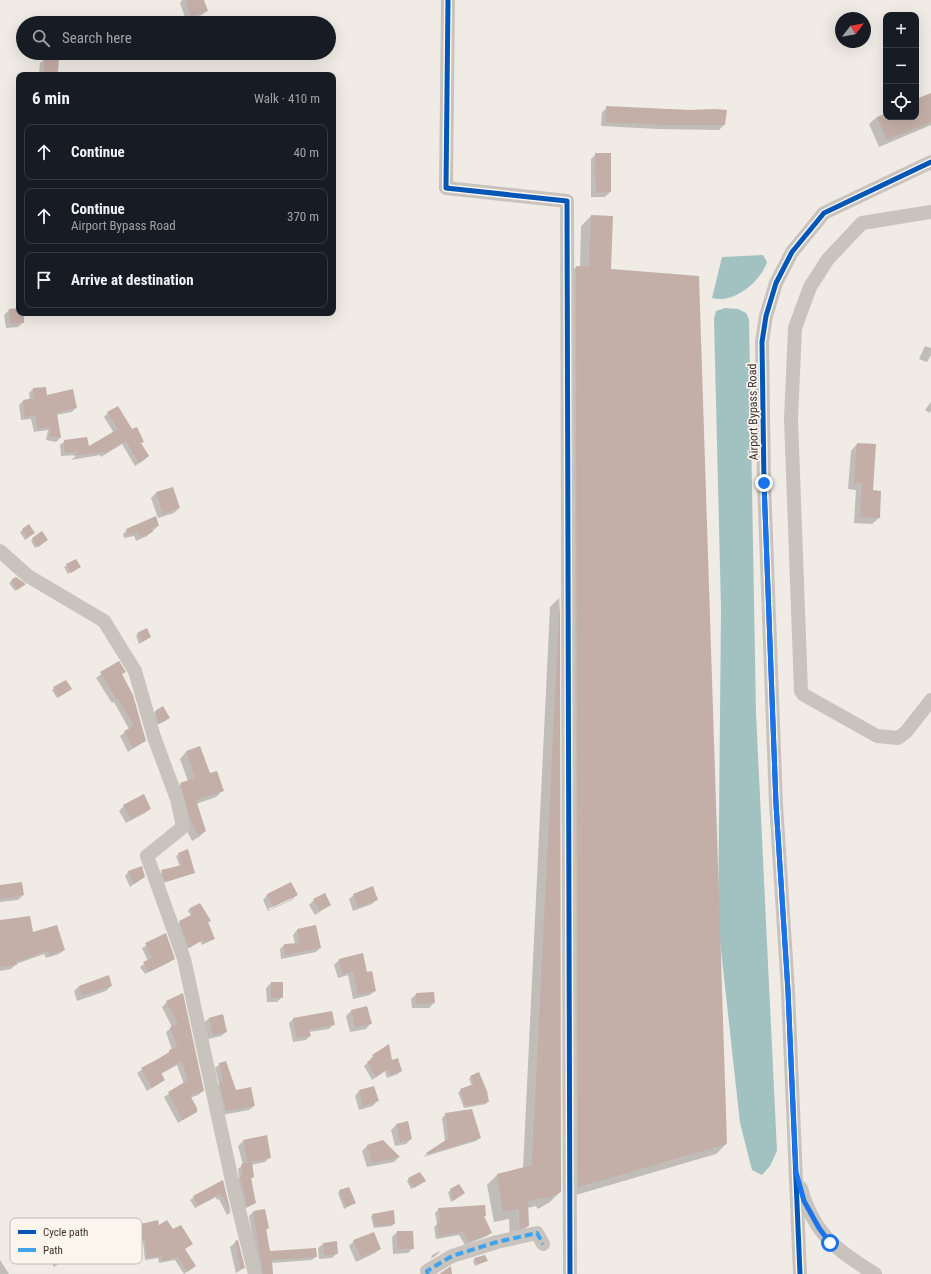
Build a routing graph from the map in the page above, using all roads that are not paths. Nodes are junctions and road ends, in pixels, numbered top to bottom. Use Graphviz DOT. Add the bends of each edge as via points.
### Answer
graph roads {
  1 [pos="448,0"];
  2 [pos="931,162"];
  3 [pos="931,212"];
  4 [pos="0,551"];
  5 [pos="931,700"];
  6 [pos="796,1172"];
  7 [pos="543,1244"];
  8 [pos="255,1274"];
  9 [pos="428,1274"];
  10 [pos="570,1274"];
  11 [pos="800,1274"];
  12 [pos="876,1274"];
  1 -- 10 [label="street" via="446,188 568,201"];
  2 -- 6 [label="street, Airport Bypass Road" via="824,212 792,252 776,283 766,316 762,342 776,804"];
  3 -- 5 [label="street" via="862,223 828,259 810,287 795,328 791,419 801,690 804,695 877,736 898,738 906,732"];
  4 -- 8 [label="street" via="28,576 104,621 135,671 154,737 177,798 183,827 147,856 184,959 234,1190"];
  6 -- 11 [label="street, Airport Bypass Road"];
  6 -- 12 [label="street" via="804,1201 830,1243"];
  7 -- 9 [label="street" via="537,1233 497,1242 452,1256 427,1271"];
}
